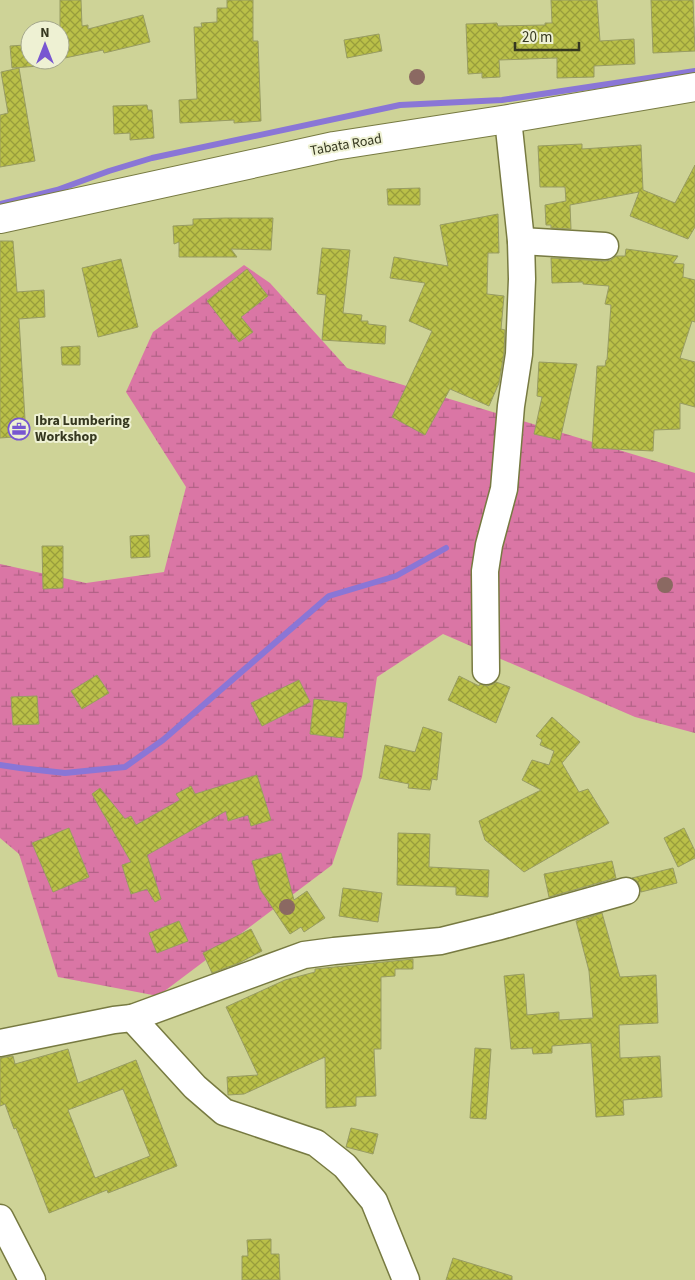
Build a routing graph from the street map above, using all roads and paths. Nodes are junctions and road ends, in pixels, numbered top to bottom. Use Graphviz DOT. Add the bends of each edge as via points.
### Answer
graph roads {
  1 [pos="695,87"];
  2 [pos="508,119"];
  3 [pos="0,219"];
  4 [pos="520,241"];
  5 [pos="605,246"];
  6 [pos="486,671"];
  7 [pos="626,891"];
  8 [pos="132,1018"];
  9 [pos="0,1044"];
  10 [pos="0,1218"];
  11 [pos="32,1280"];
  12 [pos="406,1280"];
  1 -- 2 [label="main road, Tabata Road"];
  2 -- 3 [label="main road, Tabata Road" via="334,146"];
  2 -- 4 [label="street"];
  4 -- 5 [label="street"];
  4 -- 6 [label="street" via="519,354 504,489 485,571"];
  7 -- 8 [label="street" via="442,941 304,955"];
  8 -- 9 [label="street"];
  8 -- 12 [label="street" via="196,1087 224,1112 316,1143 345,1166 374,1201"];
  10 -- 11 [label="street"];
}
